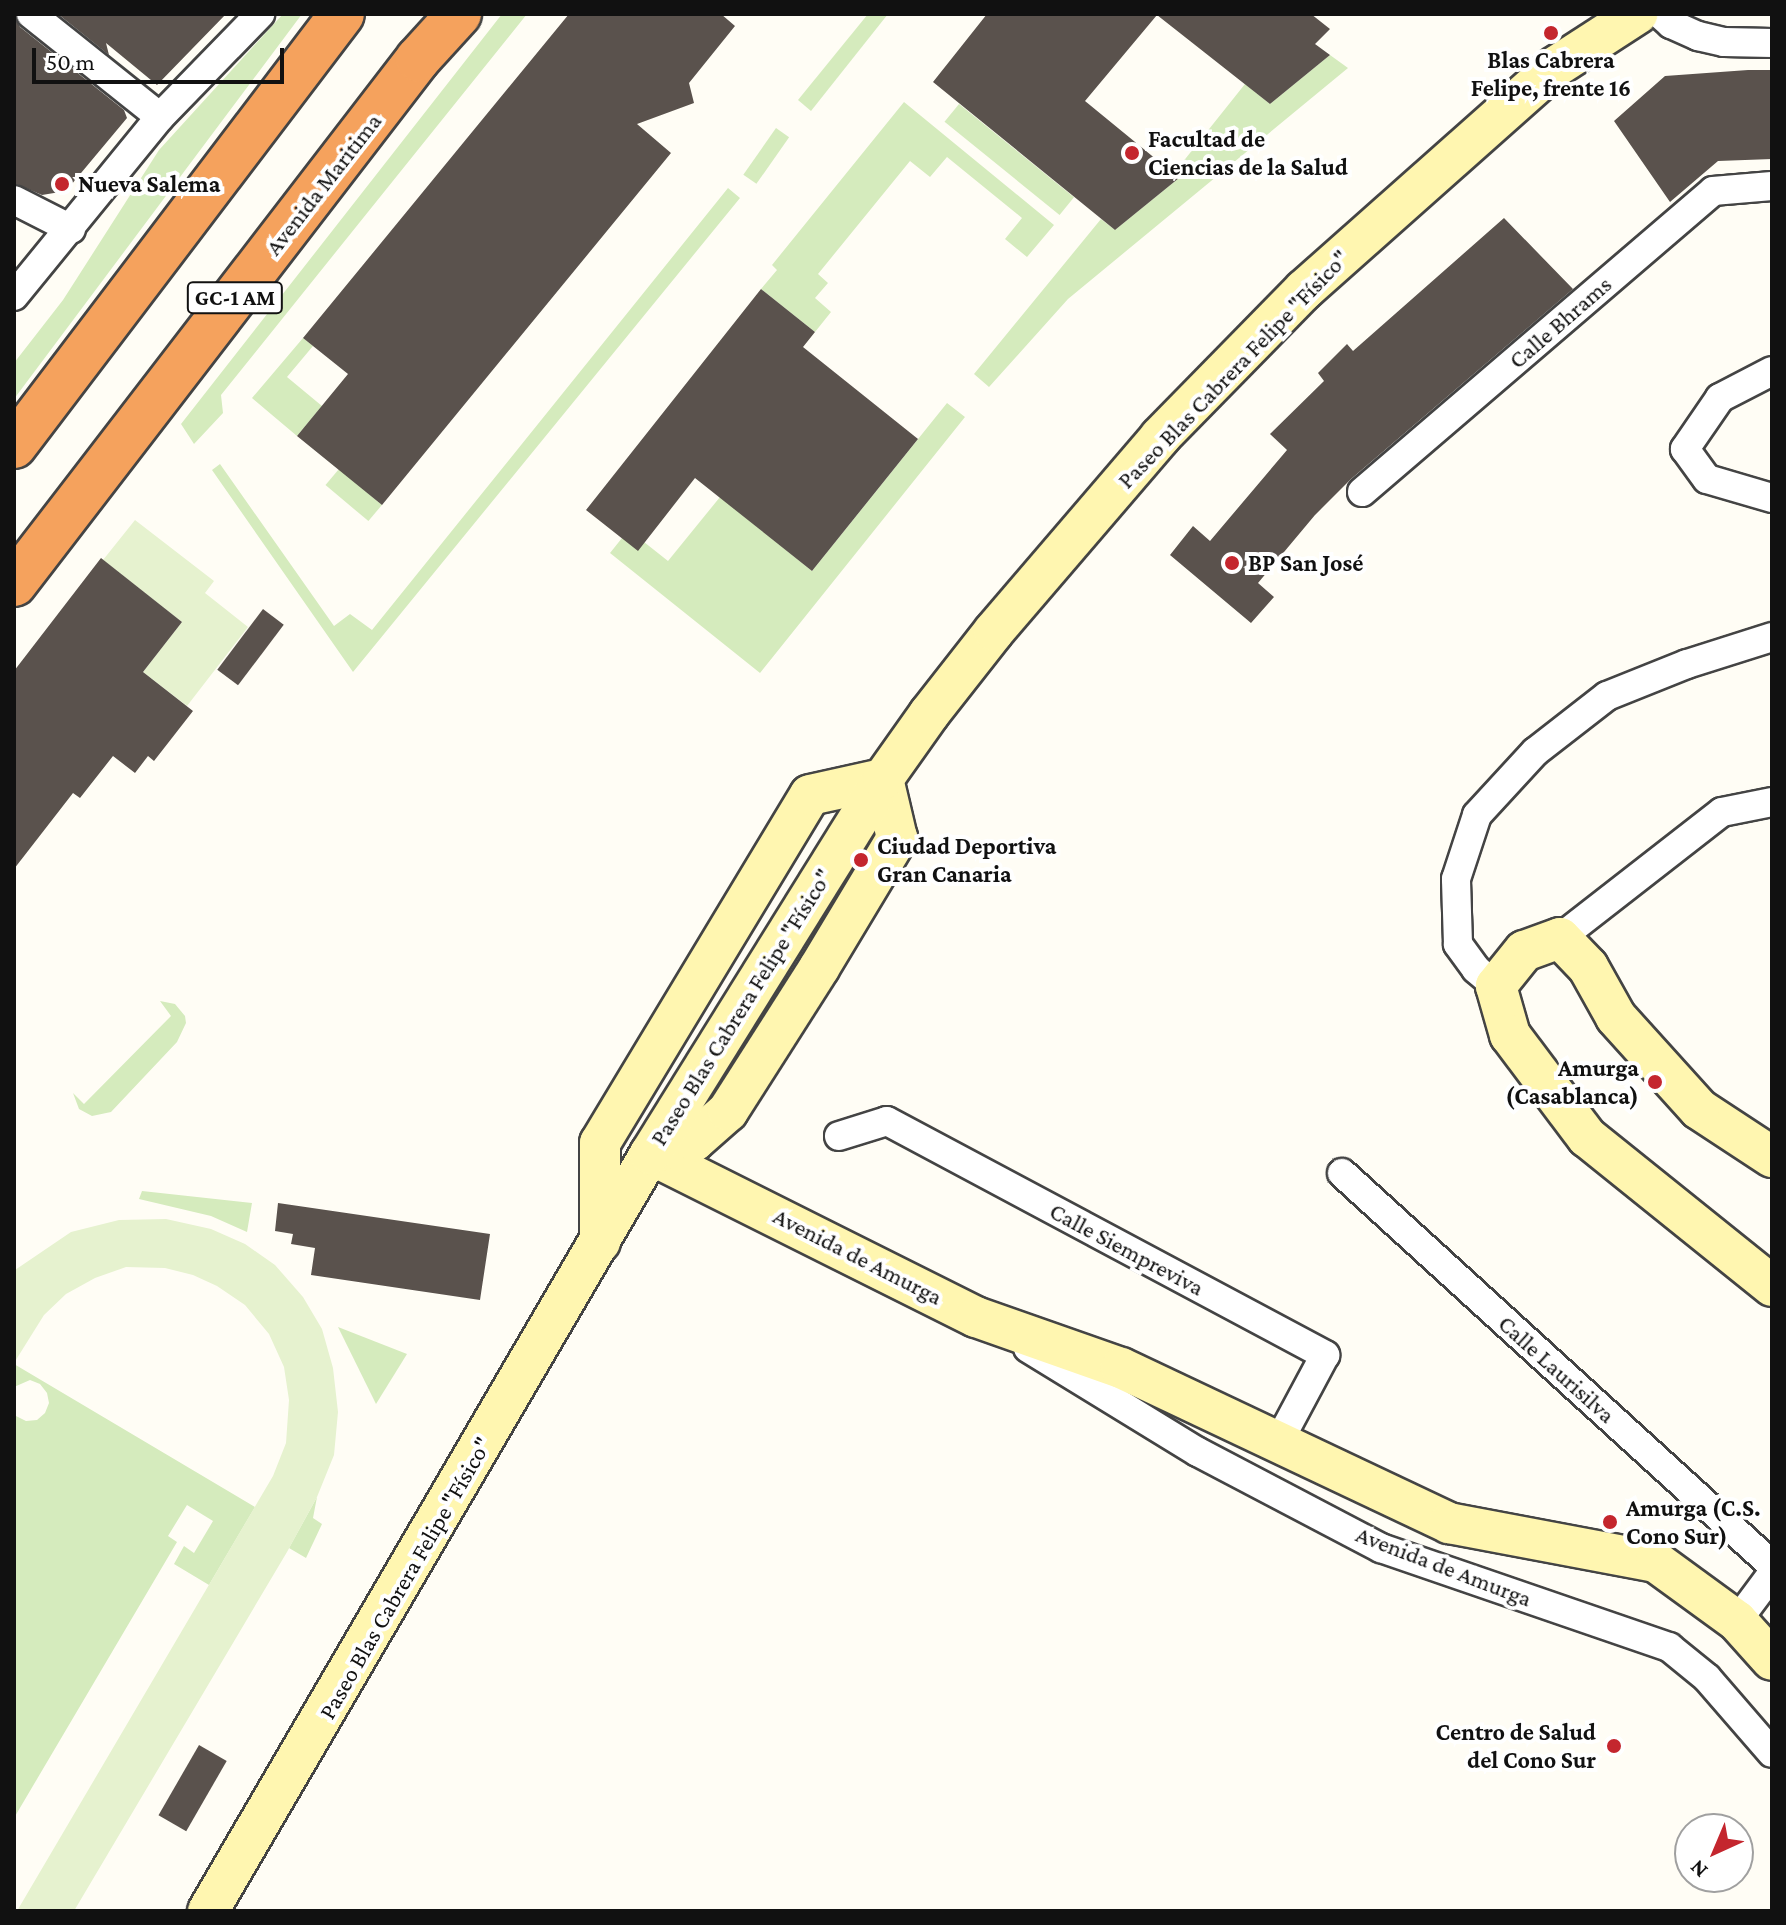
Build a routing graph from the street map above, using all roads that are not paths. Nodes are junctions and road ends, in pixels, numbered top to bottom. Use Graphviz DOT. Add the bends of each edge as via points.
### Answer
graph roads {
  1 [pos="31,14"];
  2 [pos="260,14"];
  3 [pos="342,14"];
  4 [pos="459,14"];
  5 [pos="1637,14"];
  6 [pos="1660,14"];
  7 [pos="1772,43"];
  8 [pos="160,117"];
  9 [pos="1772,186"];
  10 [pos="14,200"];
  11 [pos="71,229"];
  12 [pos="14,296"];
  13 [pos="1772,371"];
  14 [pos="14,446"];
  15 [pos="1362,492"];
  16 [pos="1772,498"];
  17 [pos="14,584"];
  18 [pos="1772,637"];
  19 [pos="883,779"];
  20 [pos="1772,802"];
  21 [pos="1560,938"];
  22 [pos="1496,986"];
  23 [pos="642,1072"];
  24 [pos="728,1111"];
  25 [pos="839,1136"];
  26 [pos="650,1154"];
  27 [pos="1772,1157"];
  28 [pos="1342,1173"];
  29 [pos="740,1196"];
  30 [pos="600,1243"];
  31 [pos="1772,1286"];
  32 [pos="976,1317"];
  33 [pos="1279,1441"];
  34 [pos="1772,1565"];
  35 [pos="1772,1574"];
  36 [pos="1737,1621"];
  37 [pos="1772,1660"];
  38 [pos="1772,1753"];
  39 [pos="208,1911"];
  1 -- 8 [label="street"];
  2 -- 8 [label="street"];
  3 -- 14 [label="highway"];
  4 -- 17 [label="highway, Avenida Maritima / GC-1 AM" via="418,59"];
  5 -- 19 [label="street, Paseo Blas Cabrera Felipe \"Físico\"" via="1555,67 1510,105 1236,357 1160,437 994,631"];
  6 -- 7 [label="street" via="1698,36"];
  8 -- 11 [label="street"];
  9 -- 15 [label="street, Calle Bhrams" via="1713,191"];
  10 -- 11 [label="street"];
  11 -- 12 [label="street"];
  13 -- 16 [label="street" via="1720,398 1685,449 1707,479"];
  18 -- 22 [label="street" via="1607,696 1535,752 1477,815 1456,879 1458,944"];
  19 -- 23 [label="street, Paseo Blas Cabrera Felipe \"Físico\"" via="810,795"];
  19 -- 24 [label="street, Paseo Blas Cabrera Felipe \"Físico\"" via="897,838"];
  19 -- 26 [label="street, Paseo Blas Cabrera Felipe \"Físico\""];
  20 -- 21 [label="street" via="1722,812"];
  21 -- 22 [label="street" via="1524,951"];
  21 -- 27 [label="street" via="1588,967 1616,1017 1699,1109"];
  22 -- 31 [label="street" via="1510,1035 1587,1137"];
  23 -- 26 [label="street, Paseo Blas Cabrera Felipe \"Físico\""];
  23 -- 30 [label="street, Paseo Blas Cabrera Felipe \"Físico\"" via="600,1143"];
  24 -- 26 [label="street, Paseo Blas Cabrera Felipe \"Físico\"" via="694,1141"];
  24 -- 29 [label="street" via="719,1152"];
  25 -- 33 [label="street, Calle Siempreviva" via="887,1121 1325,1355"];
  26 -- 29 [label="street, Avenida de Amurga"];
  26 -- 30 [label="street, Paseo Blas Cabrera Felipe \"Físico\""];
  28 -- 34 [label="street, Calle Laurisilva"];
  29 -- 32 [label="street, Avenida de Amurga"];
  30 -- 39 [label="street, Paseo Blas Cabrera Felipe \"Físico\""];
  32 -- 33 [label="street, Avenida de Amurga" via="1121,1368"];
  32 -- 38 [label="street, Avenida de Amurga" via="1198,1452 1381,1548 1669,1647 1707,1678"];
  33 -- 36 [label="street, Avenida de Amurga" via="1449,1523 1656,1562"];
  35 -- 36 [label="street"];
  36 -- 37 [label="street, Avenida de Amurga"];
}
